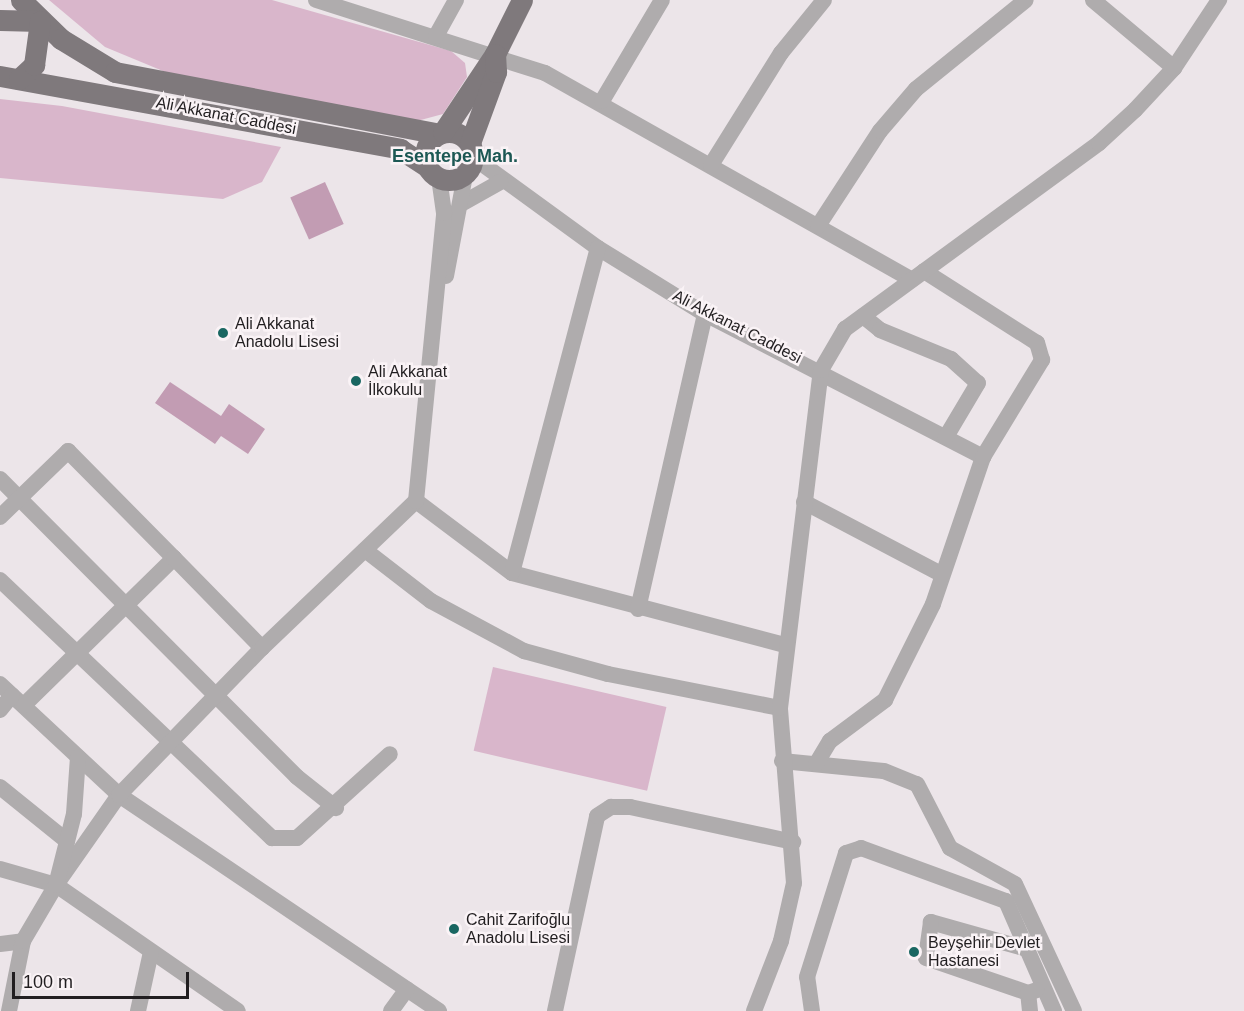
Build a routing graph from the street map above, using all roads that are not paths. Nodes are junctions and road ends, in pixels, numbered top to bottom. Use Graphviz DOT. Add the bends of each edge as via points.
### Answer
graph roads {
  1 [pos="21,0"];
  2 [pos="316,0"];
  3 [pos="456,0"];
  4 [pos="522,0"];
  5 [pos="662,0"];
  6 [pos="824,0"];
  7 [pos="1026,0"];
  8 [pos="1093,0"];
  9 [pos="1219,0"];
  10 [pos="0,20"];
  11 [pos="40,21"];
  12 [pos="436,36"];
  13 [pos="495,54"];
  14 [pos="1174,68"];
  15 [pos="9,78"];
  16 [pos="602,101"];
  17 [pos="441,133"];
  18 [pos="470,158"];
  19 [pos="711,165"];
  20 [pos="433,172"];
  21 [pos="500,182"];
  22 [pos="461,204"];
  23 [pos="818,226"];
  24 [pos="598,248"];
  25 [pos="918,276"];
  26 [pos="705,314"];
  27 [pos="863,316"];
  28 [pos="821,370"];
  29 [pos="425,374"];
  30 [pos="946,437"];
  31 [pos="983,457"];
  32 [pos="0,479"];
  33 [pos="21,497"];
  34 [pos="416,501"];
  35 [pos="804,502"];
  36 [pos="0,517"];
  37 [pos="365,550"];
  38 [pos="174,558"];
  39 [pos="512,573"];
  40 [pos="941,574"];
  41 [pos="0,580"];
  42 [pos="123,604"];
  43 [pos="638,609"];
  44 [pos="785,645"];
  45 [pos="262,648"];
  46 [pos="73,654"];
  47 [pos="12,695"];
  48 [pos="216,695"];
  49 [pos="780,708"];
  50 [pos="0,710"];
  51 [pos="169,744"];
  52 [pos="390,754"];
  53 [pos="78,757"];
  54 [pos="782,761"];
  55 [pos="816,764"];
  56 [pos="0,787"];
  57 [pos="119,795"];
  58 [pos="336,808"];
  59 [pos="67,841"];
  60 [pos="794,842"];
  61 [pos="0,869"];
  62 [pos="56,885"];
  63 [pos="23,940"];
  64 [pos="0,944"];
  65 [pos="1027,949"];
  66 [pos="150,952"];
  67 [pos="407,989"];
  68 [pos="1036,991"];
  69 [pos="9,1011"];
  70 [pos="138,1011"];
  71 [pos="237,1011"];
  72 [pos="391,1011"];
  73 [pos="439,1011"];
  74 [pos="555,1011"];
  75 [pos="754,1011"];
  76 [pos="812,1011"];
  77 [pos="1030,1011"];
  78 [pos="1054,1011"];
  79 [pos="1074,1011"];
  1 -- 11 [label="main road, Ali Akkanat Caddesi"];
  2 -- 12 [label="street"];
  3 -- 12 [label="street"];
  4 -- 13 [label="main road"];
  5 -- 16 [label="street"];
  6 -- 19 [label="street" via="781,53"];
  7 -- 23 [label="street" via="916,89 880,131"];
  8 -- 14 [label="street"];
  9 -- 14 [label="street"];
  10 -- 11 [label="main road"];
  11 -- 15 [label="main road" via="34,65"];
  11 -- 17 [label="main road, Ali Akkanat Caddesi" via="87,57 148,82"];
  12 -- 13 [label="street"];
  13 -- 16 [label="street"];
  13 -- 17 [label="main road"];
  13 -- 18 [label="main road" via="496,72"];
  14 -- 25 [label="street" via="1098,143"];
  15 -- 20 [label="main road, Ali Akkanat Caddesi" via="400,149"];
  16 -- 19 [label="street"];
  17 -- 18 [label="main road, Ali Akkanat Caddesi" via="458,133"];
  17 -- 20 [label="main road" via="426,148"];
  18 -- 20 [label="main road"];
  18 -- 21 [label="street, Ali Akkanat Caddesi"];
  18 -- 22 [label="street"];
  19 -- 23 [label="street"];
  20 -- 29 [label="street" via="444,213"];
  21 -- 22 [label="street"];
  21 -- 24 [label="street, Ali Akkanat Caddesi"];
  22 -- 29 [label="street"];
  23 -- 25 [label="street"];
  24 -- 26 [label="street, Ali Akkanat Caddesi"];
  24 -- 39 [label="street"];
  25 -- 27 [label="street"];
  25 -- 31 [label="street" via="1043,351"];
  26 -- 28 [label="street, Ali Akkanat Caddesi"];
  26 -- 43 [label="street"];
  27 -- 28 [label="street" via="845,329"];
  27 -- 30 [label="street" via="880,330 951,359 978,383"];
  28 -- 30 [label="street, Ali Akkanat Caddesi"];
  28 -- 35 [label="street"];
  29 -- 34 [label="street"];
  30 -- 31 [label="street, Ali Akkanat Caddesi"];
  31 -- 40 [label="street"];
  32 -- 33 [label="street"];
  33 -- 36 [label="street"];
  33 -- 38 [label="street" via="68,451"];
  33 -- 42 [label="street"];
  34 -- 37 [label="street"];
  34 -- 39 [label="street"];
  35 -- 40 [label="street"];
  35 -- 44 [label="street"];
  37 -- 45 [label="street"];
  37 -- 49 [label="street" via="431,601 506,644 597,672"];
  38 -- 42 [label="street"];
  38 -- 45 [label="street"];
  39 -- 43 [label="street"];
  40 -- 55 [label="street" via="933,604 885,700 830,741"];
  41 -- 46 [label="street"];
  42 -- 46 [label="street"];
  42 -- 48 [label="street"];
  43 -- 44 [label="street"];
  44 -- 49 [label="street"];
  45 -- 48 [label="street"];
  46 -- 47 [label="street"];
  46 -- 51 [label="street"];
  47 -- 50 [label="street"];
  47 -- 53 [label="street"];
  48 -- 51 [label="street"];
  48 -- 58 [label="street"];
  49 -- 54 [label="street"];
  51 -- 57 [label="street"];
  51 -- 58 [label="street" via="272,838 297,838"];
  52 -- 58 [label="street"];
  53 -- 57 [label="street"];
  53 -- 59 [label="street"];
  54 -- 55 [label="street"];
  54 -- 60 [label="street"];
  55 -- 79 [label="street" via="884,771 917,784 950,849 1015,884"];
  56 -- 59 [label="street"];
  57 -- 62 [label="street"];
  57 -- 67 [label="street"];
  59 -- 62 [label="street"];
  60 -- 74 [label="street" via="630,807 611,807 597,816"];
  60 -- 75 [label="street" via="787,915"];
  61 -- 62 [label="street"];
  62 -- 63 [label="street"];
  62 -- 66 [label="street"];
  63 -- 64 [label="street"];
  63 -- 69 [label="street"];
  65 -- 68 [label="street"];
  65 -- 68 [label="street" via="931,922 926,958"];
  65 -- 76 [label="street" via="1000,897 850,849 807,977"];
  66 -- 70 [label="street"];
  66 -- 71 [label="street"];
  67 -- 72 [label="street"];
  67 -- 73 [label="street"];
  68 -- 77 [label="street"];
  68 -- 78 [label="street"];
}
